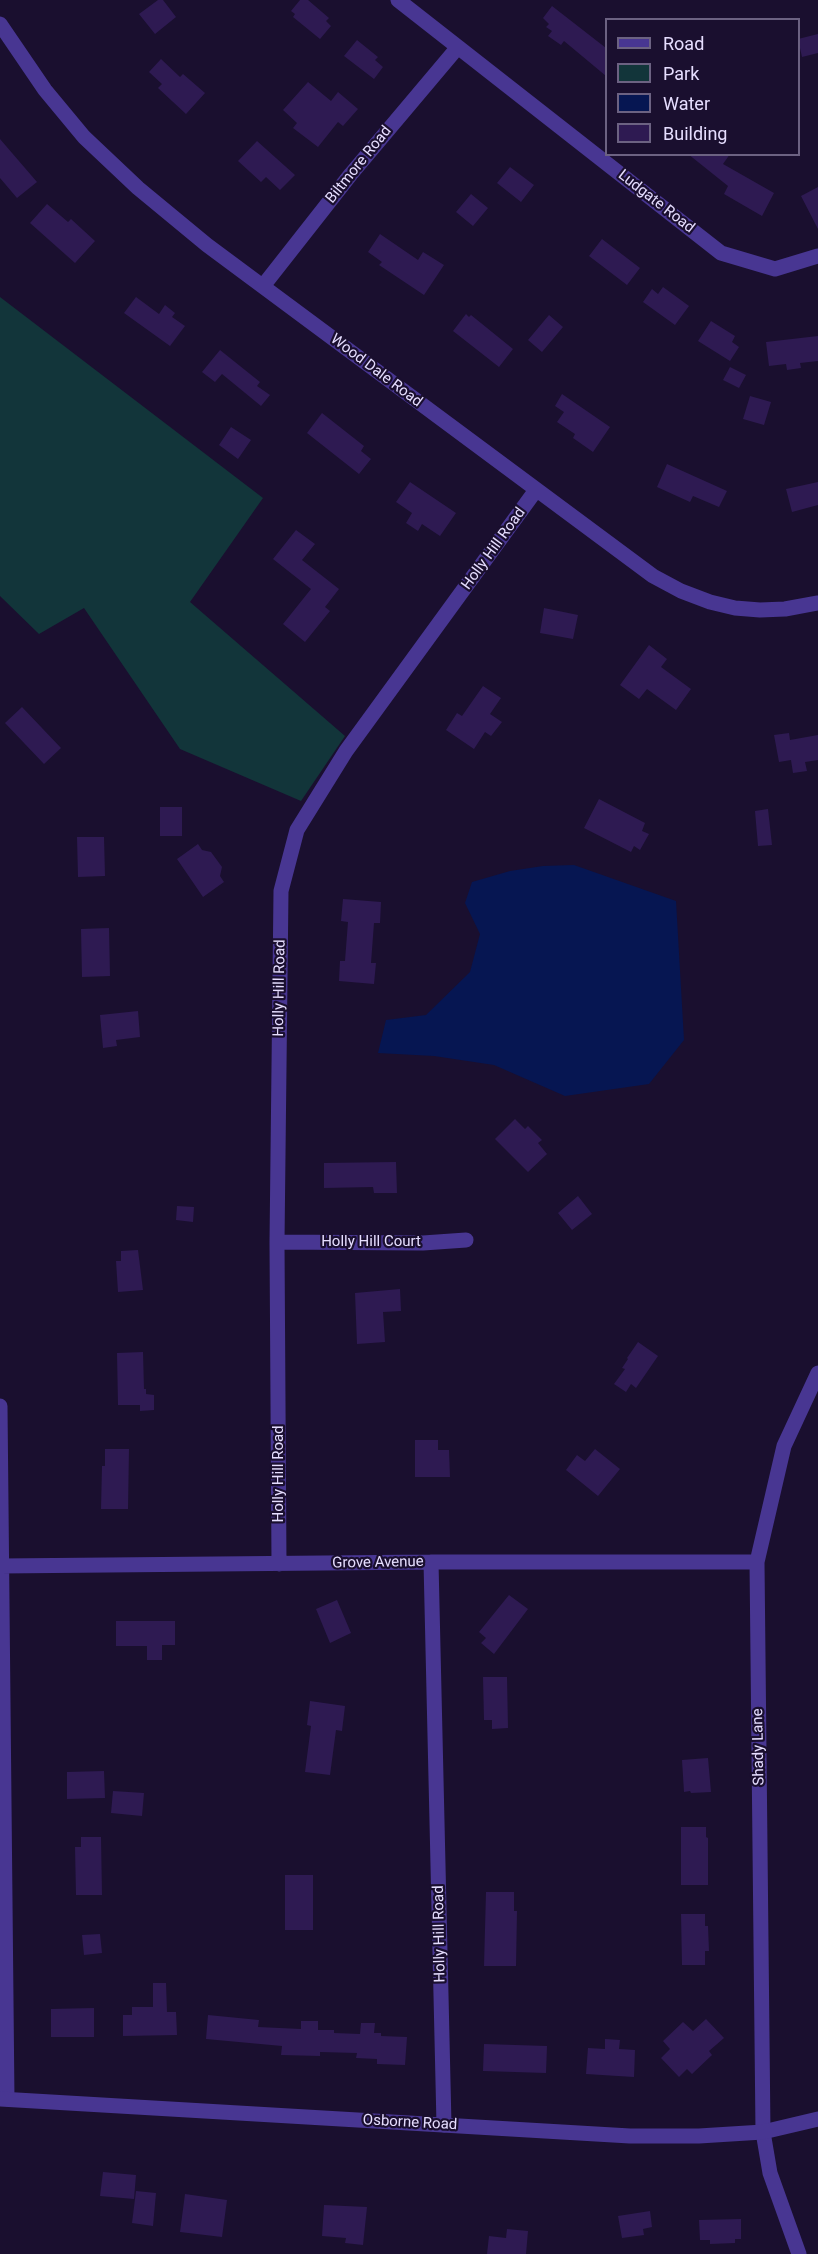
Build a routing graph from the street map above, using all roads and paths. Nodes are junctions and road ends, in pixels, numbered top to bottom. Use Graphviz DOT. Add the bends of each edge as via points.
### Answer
graph roads {
  1 [pos="398,0"];
  2 [pos="0,24"];
  3 [pos="458,47"];
  4 [pos="818,255"];
  5 [pos="263,286"];
  6 [pos="536,490"];
  7 [pos="818,603"];
  8 [pos="466,1240"];
  9 [pos="277,1242"];
  10 [pos="818,1373"];
  11 [pos="0,1406"];
  12 [pos="432,1562"];
  13 [pos="757,1562"];
  14 [pos="279,1564"];
  15 [pos="1,1566"];
  16 [pos="3,2099"];
  17 [pos="818,2119"];
  18 [pos="444,2126"];
  19 [pos="763,2132"];
  20 [pos="799,2254"];
  1 -- 3 [label="street, Ludgate Road"];
  2 -- 5 [label="street, Wood Dale Road" via="45,90 84,137 138,188"];
  3 -- 4 [label="street, Ludgate Road" via="721,253 775,269"];
  3 -- 5 [label="street, Biltmore Road"];
  5 -- 6 [label="street, Wood Dale Road"];
  6 -- 7 [label="street, Wood Dale Road" via="653,576 681,591 710,602 760,610"];
  6 -- 9 [label="street, Holly Hill Road" via="346,751 297,830 281,891"];
  8 -- 9 [label="street, Holly Hill Court"];
  9 -- 14 [label="street, Holly Hill Road"];
  10 -- 13 [label="street, Shady Lane" via="784,1446"];
  11 -- 15 [label="street"];
  12 -- 13 [label="street, Grove Avenue"];
  12 -- 14 [label="street, Grove Avenue"];
  12 -- 18 [label="street, Holly Hill Road"];
  13 -- 19 [label="street, Shady Lane"];
  14 -- 15 [label="street, Grove Avenue"];
  15 -- 16 [label="street"];
  16 -- 18 [label="street, Osborne Road"];
  17 -- 19 [label="street, Osborne Road"];
  18 -- 19 [label="street, Osborne Road" via="630,2136"];
  19 -- 20 [label="street, Shady Lane" via="770,2173"];
}
